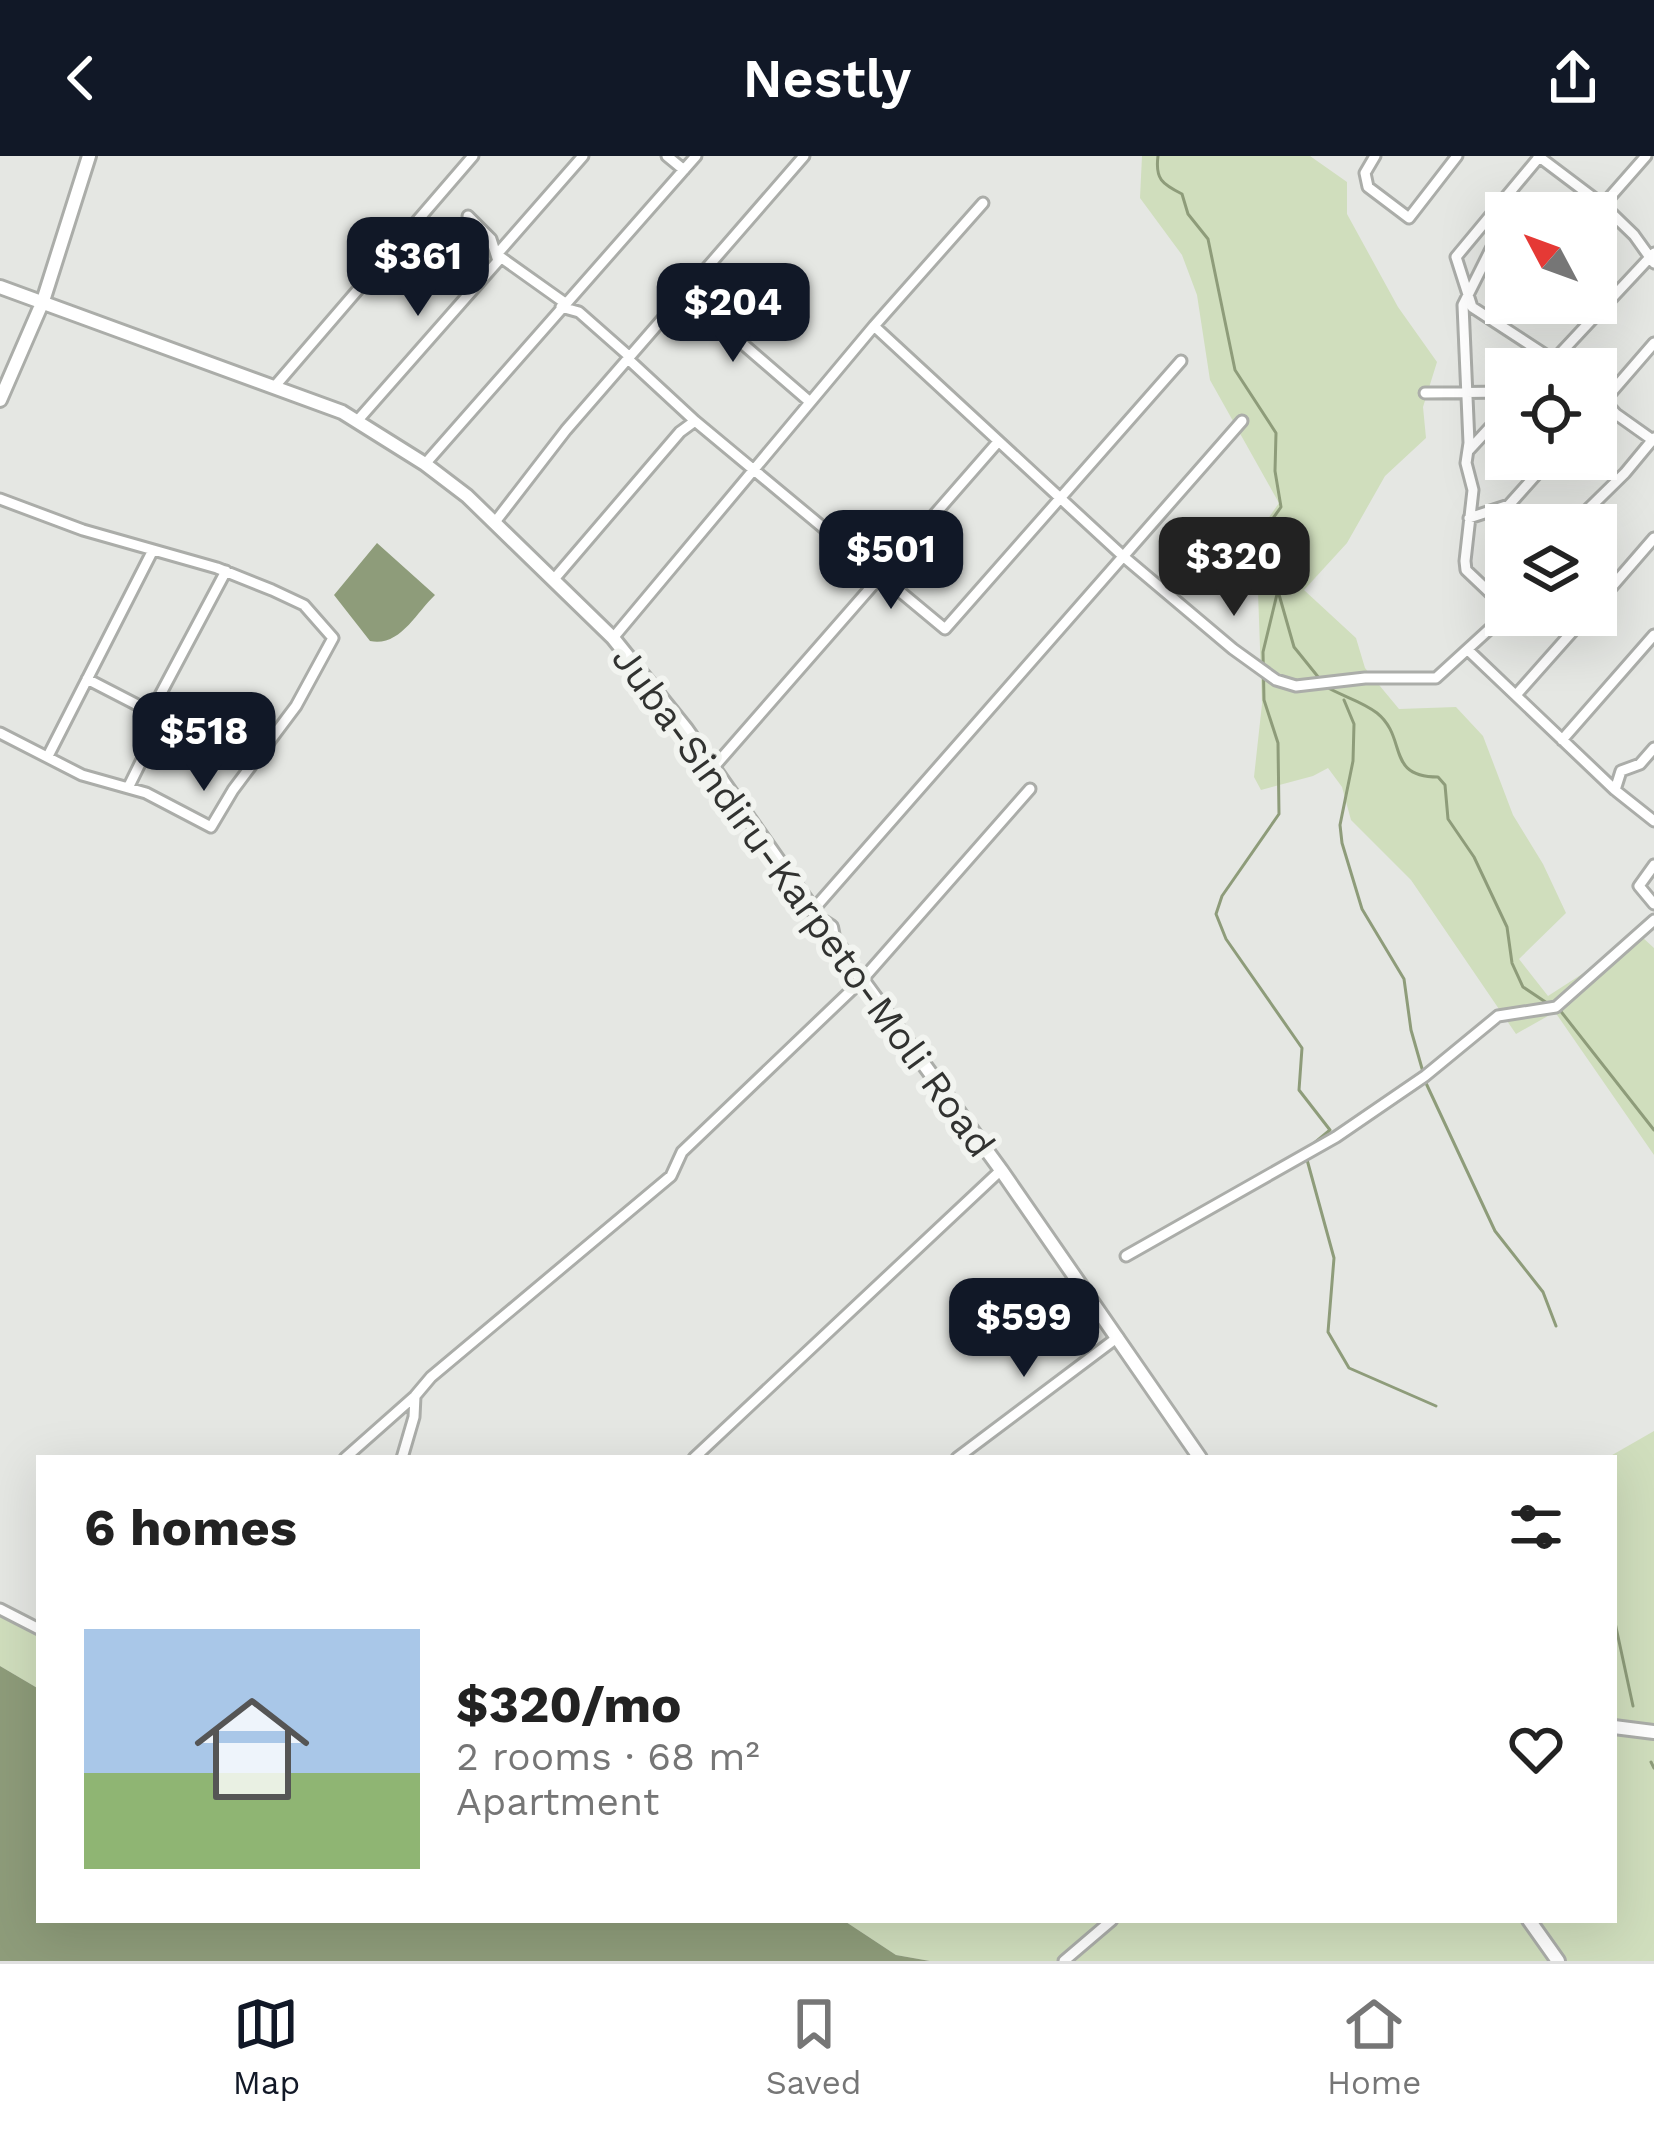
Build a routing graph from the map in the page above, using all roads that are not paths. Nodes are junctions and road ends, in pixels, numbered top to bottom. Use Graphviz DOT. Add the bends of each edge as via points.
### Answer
graph roads {
  1 [pos="89,156"];
  2 [pos="472,156"];
  3 [pos="583,156"];
  4 [pos="667,156"];
  5 [pos="696,156"];
  6 [pos="804,156"];
  7 [pos="1375,156"];
  8 [pos="1457,156"];
  9 [pos="1539,156"];
  10 [pos="1646,156"];
  11 [pos="684,170"];
  12 [pos="1512,192"];
  13 [pos="1586,192"];
  14 [pos="1614,192"];
  15 [pos="983,203"];
  16 [pos="468,216"];
  17 [pos="1617,219"];
  18 [pos="1485,225"];
  19 [pos="499,255"];
  20 [pos="1652,258"];
  21 [pos="1485,259"];
  22 [pos="0,287"];
  23 [pos="1466,293"];
  24 [pos="685,294"];
  25 [pos="44,302"];
  26 [pos="563,305"];
  27 [pos="874,326"];
  28 [pos="1654,343"];
  29 [pos="1536,348"];
  30 [pos="1566,348"];
  31 [pos="629,358"];
  32 [pos="1181,361"];
  33 [pos="275,386"];
  34 [pos="1617,387"];
  35 [pos="1424,393"];
  36 [pos="1485,394"];
  37 [pos="1467,395"];
  38 [pos="0,400"];
  39 [pos="810,402"];
  40 [pos="1617,415"];
  41 [pos="358,421"];
  42 [pos="695,421"];
  43 [pos="1242,421"];
  44 [pos="1485,433"];
  45 [pos="1653,440"];
  46 [pos="997,443"];
  47 [pos="1467,452"];
  48 [pos="425,464"];
  49 [pos="753,470"];
  50 [pos="1531,480"];
  51 [pos="0,499"];
  52 [pos="1061,500"];
  53 [pos="1593,504"];
  54 [pos="1469,518"];
  55 [pos="495,522"];
  56 [pos="1654,538"];
  57 [pos="153,550"];
  58 [pos="1124,556"];
  59 [pos="226,571"];
  60 [pos="883,576"];
  61 [pos="555,578"];
  62 [pos="1617,580"];
  63 [pos="1485,589"];
  64 [pos="1485,633"];
  65 [pos="1654,635"];
  66 [pos="1568,636"];
  67 [pos="613,638"];
  68 [pos="1468,650"];
  69 [pos="87,679"];
  70 [pos="1516,695"];
  71 [pos="151,712"];
  72 [pos="162,719"];
  73 [pos="0,733"];
  74 [pos="1562,740"];
  75 [pos="1654,748"];
  76 [pos="49,756"];
  77 [pos="251,766"];
  78 [pos="713,769"];
  79 [pos="128,788"];
  80 [pos="1030,789"];
  81 [pos="1615,790"];
  82 [pos="1654,821"];
  83 [pos="1654,865"];
  84 [pos="1654,904"];
  85 [pos="813,910"];
  86 [pos="1654,920"];
  87 [pos="862,980"];
  88 [pos="1001,1169"];
  89 [pos="1126,1256"];
  90 [pos="1118,1337"];
  91 [pos="416,1396"];
  92 [pos="348,1455"];
  93 [pos="404,1455"];
  94 [pos="697,1455"];
  95 [pos="961,1455"];
  96 [pos="1198,1455"];
  97 [pos="0,1609"];
  98 [pos="36,1627"];
  99 [pos="1617,1727"];
  100 [pos="1654,1732"];
  101 [pos="1108,1923"];
  102 [pos="1531,1923"];
  103 [pos="1064,1961"];
  104 [pos="1558,1961"];
  1 -- 25 [label="main road"];
  2 -- 33 [label="street"];
  3 -- 19 [label="street"];
  4 -- 11 [label="street"];
  5 -- 11 [label="street"];
  6 -- 24 [label="street"];
  7 -- 8 [label="street" via="1365,173 1368,187 1409,218"];
  9 -- 12 [label="street"];
  9 -- 13 [label="street"];
  10 -- 14 [label="street"];
  11 -- 26 [label="street"];
  15 -- 27 [label="street"];
  16 -- 19 [label="street"];
  17 -- 20 [label="street"];
  18 -- 23 [label="street" via="1456,257"];
  19 -- 26 [label="street"];
  19 -- 41 [label="street"];
  20 -- 30 [label="street"];
  21 -- 23 [label="street"];
  22 -- 25 [label="main road, Juba-Sindiru-Karpeto-Moli Road"];
  23 -- 29 [label="street" via="1472,307"];
  23 -- 37 [label="street"];
  24 -- 31 [label="street"];
  24 -- 39 [label="street"];
  25 -- 33 [label="main road, Juba-Sindiru-Karpeto-Moli Road"];
  25 -- 38 [label="main road"];
  26 -- 31 [label="street"];
  26 -- 48 [label="street"];
  27 -- 39 [label="street"];
  27 -- 46 [label="street"];
  28 -- 34 [label="street"];
  31 -- 42 [label="street"];
  31 -- 55 [label="street"];
  32 -- 52 [label="street"];
  33 -- 41 [label="main road, Juba-Sindiru-Karpeto-Moli Road"];
  35 -- 37 [label="street"];
  36 -- 37 [label="street"];
  37 -- 47 [label="street"];
  39 -- 49 [label="street"];
  40 -- 45 [label="street"];
  41 -- 48 [label="main road, Juba-Sindiru-Karpeto-Moli Road"];
  42 -- 49 [label="street"];
  42 -- 61 [label="street"];
  43 -- 58 [label="street"];
  44 -- 47 [label="street"];
  45 -- 53 [label="street"];
  46 -- 52 [label="street"];
  46 -- 60 [label="street"];
  47 -- 54 [label="street"];
  48 -- 55 [label="main road, Juba-Sindiru-Karpeto-Moli Road"];
  49 -- 60 [label="street"];
  49 -- 67 [label="street"];
  50 -- 54 [label="street" via="1509,505"];
  51 -- 57 [label="street"];
  52 -- 58 [label="street"];
  52 -- 60 [label="street" via="945,629"];
  54 -- 63 [label="street" via="1466,570"];
  55 -- 61 [label="main road, Juba-Sindiru-Karpeto-Moli Road"];
  56 -- 62 [label="street"];
  57 -- 59 [label="street"];
  57 -- 69 [label="street"];
  58 -- 68 [label="street" via="1237,652 1296,686 1436,678"];
  58 -- 85 [label="street"];
  59 -- 71 [label="street"];
  59 -- 77 [label="street" via="304,604 332,638"];
  60 -- 78 [label="street"];
  61 -- 67 [label="main road, Juba-Sindiru-Karpeto-Moli Road"];
  64 -- 68 [label="street"];
  65 -- 74 [label="street"];
  66 -- 70 [label="street"];
  67 -- 78 [label="main road, Juba-Sindiru-Karpeto-Moli Road"];
  68 -- 70 [label="street"];
  69 -- 71 [label="street"];
  69 -- 76 [label="street"];
  70 -- 74 [label="street"];
  71 -- 72 [label="street"];
  72 -- 77 [label="street"];
  72 -- 79 [label="street"];
  73 -- 76 [label="street"];
  74 -- 81 [label="street"];
  75 -- 81 [label="street" via="1622,771"];
  76 -- 79 [label="street"];
  77 -- 79 [label="street" via="211,827"];
  78 -- 85 [label="main road, Juba-Sindiru-Karpeto-Moli Road"];
  80 -- 87 [label="street"];
  81 -- 82 [label="street"];
  83 -- 84 [label="street" via="1640,886"];
  85 -- 87 [label="main road, Juba-Sindiru-Karpeto-Moli Road"];
  86 -- 89 [label="street" via="1556,1007 1498,1016 1336,1137"];
  87 -- 88 [label="main road, Juba-Sindiru-Karpeto-Moli Road"];
  87 -- 91 [label="street" via="682,1152 670,1176"];
  88 -- 90 [label="main road, Juba-Sindiru-Karpeto-Moli Road"];
  88 -- 94 [label="street"];
  90 -- 95 [label="street"];
  90 -- 96 [label="main road, Juba-Sindiru-Karpeto-Moli Road"];
  91 -- 92 [label="street"];
  91 -- 93 [label="street"];
  97 -- 98 [label="street"];
  99 -- 100 [label="main road"];
  101 -- 103 [label="street"];
  102 -- 104 [label="main road"];
}
